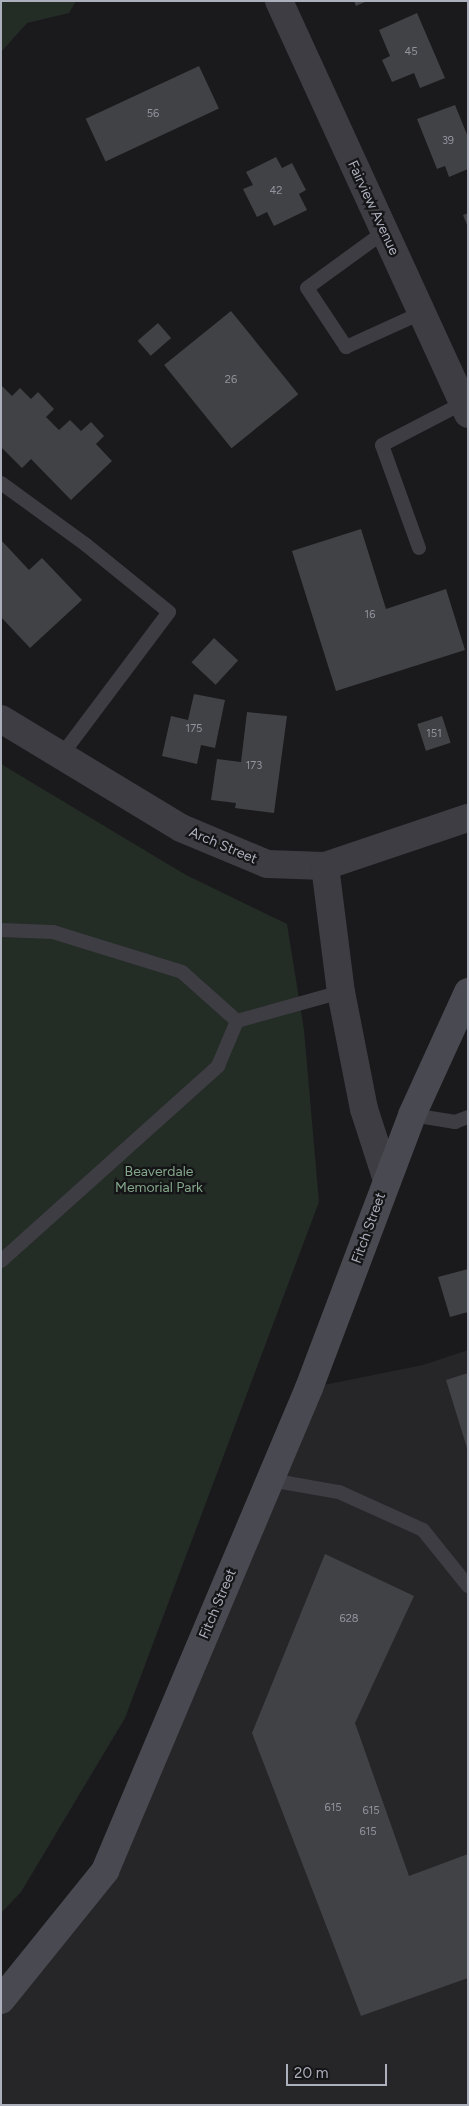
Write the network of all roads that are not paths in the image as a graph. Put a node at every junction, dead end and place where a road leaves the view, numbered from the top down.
1 (279, 1) edge
2 (384, 232) junction
3 (421, 313) junction
4 (465, 409) edge
5 (1, 483) edge
6 (419, 548) dead end
7 (1, 720) edge
8 (61, 756) junction
9 (468, 818) edge
10 (326, 866) junction
11 (1, 930) edge
12 (340, 992) junction
13 (467, 993) edge
14 (237, 1021) junction
15 (412, 1115) junction
16 (468, 1117) edge
17 (386, 1180) junction
18 (1, 1261) edge
19 (270, 1480) junction
20 (468, 1586) edge
21 (1, 2000) edge

1 - 2 street, Fairview Avenue
2 - 3 street, Fairview Avenue
2 - 3 lane
3 - 4 street, Fairview Avenue
4 - 6 lane
5 - 8 lane
7 - 8 street, Arch Street
8 - 10 street, Arch Street
9 - 10 street, Arch Street
10 - 12 street, Fitch Street
11 - 14 lane
12 - 14 lane
12 - 17 street, Fitch Street
13 - 15 main road, Fitch Street
14 - 18 lane
15 - 16 lane
15 - 17 main road, Fitch Street
17 - 19 main road, Fitch Street
19 - 20 lane
19 - 21 main road, Fitch Street

